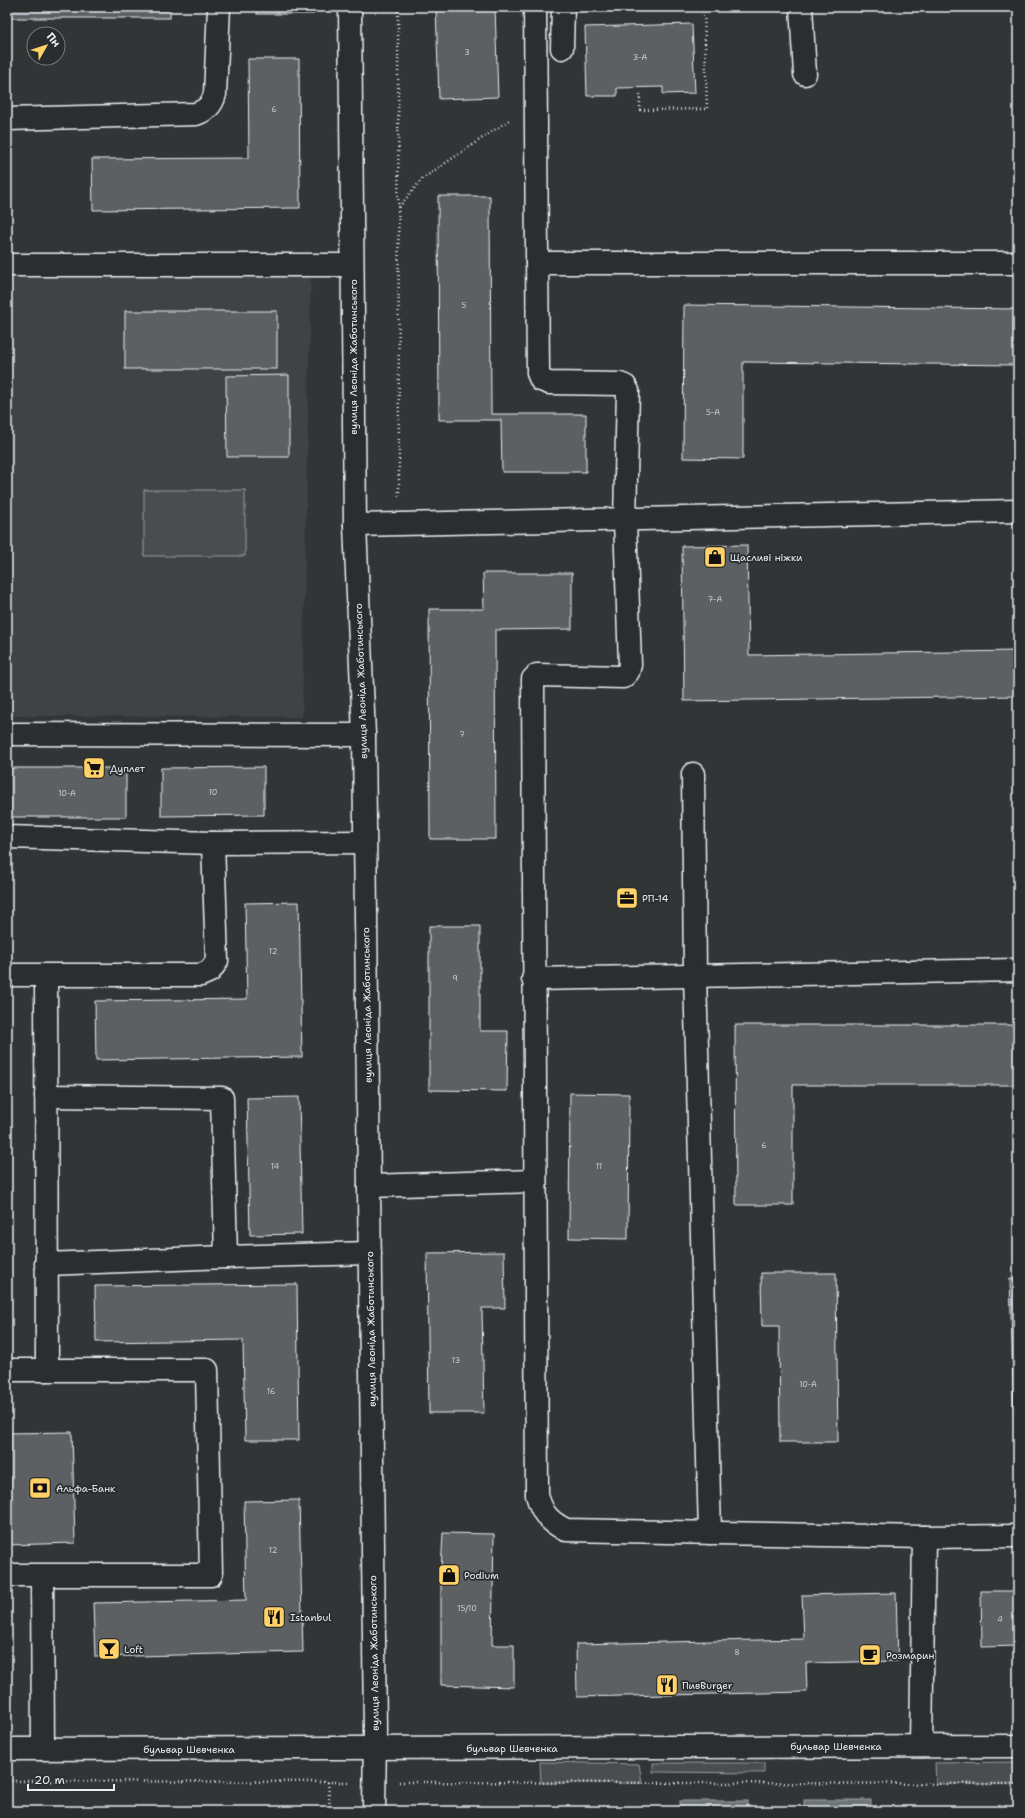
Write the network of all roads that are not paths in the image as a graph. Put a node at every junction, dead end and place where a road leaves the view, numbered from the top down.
1 (219, 7) edge
2 (350, 7) edge
3 (535, 7) edge
4 (563, 7) edge
5 (802, 7) edge
6 (562, 48) dead end
7 (805, 74) dead end
8 (7, 119) edge
9 (537, 262) junction
10 (1018, 263) edge
11 (7, 265) edge
12 (352, 265) junction
13 (1018, 511) edge
14 (625, 520) junction
15 (355, 525) junction
16 (7, 734) edge
17 (364, 735) junction
18 (693, 774) dead end
19 (7, 837) edge
20 (365, 842) junction
21 (213, 843) junction
22 (1018, 970) edge
23 (7, 975) edge
24 (694, 975) junction
25 (46, 976) junction
26 (534, 979) junction
27 (46, 1096) junction
28 (534, 1181) junction
29 (369, 1186) junction
30 (370, 1253) junction
31 (226, 1257) junction
32 (46, 1264) junction
33 (7, 1370) edge
34 (47, 1370) junction
35 (710, 1533) junction
36 (1018, 1536) edge
37 (924, 1537) junction
38 (7, 1575) edge
39 (42, 1576) junction
40 (921, 1746) junction
41 (1018, 1746) edge
42 (7, 1749) edge
43 (43, 1749) junction
44 (375, 1749) junction
45 (374, 1811) edge

1 - 8 street
2 - 12 street, вулиця Леоніда Жаботинського
3 - 9 street
4 - 6 street
5 - 7 street
9 - 10 street
9 - 14 street
11 - 12 street
12 - 15 street, вулиця Леоніда Жаботинського
13 - 14 street
14 - 15 street
14 - 26 street
15 - 17 street, вулиця Леоніда Жаботинського
16 - 17 street
17 - 20 street, вулиця Леоніда Жаботинського
18 - 24 street
19 - 21 street
20 - 21 street
20 - 29 street, вулиця Леоніда Жаботинського
21 - 25 street
22 - 24 street
23 - 25 street
24 - 26 street
24 - 35 street
25 - 27 street
26 - 28 street
27 - 31 street
27 - 32 street
28 - 29 street
28 - 35 street
29 - 30 street, вулиця Леоніда Жаботинського
30 - 31 street
30 - 44 street, вулиця Леоніда Жаботинського
31 - 32 street
32 - 34 street
33 - 34 street
34 - 39 street
35 - 37 street
36 - 37 street
37 - 40 street
38 - 39 street
39 - 43 street
40 - 41 street, бульвар Шевченка
40 - 44 street, бульвар Шевченка
42 - 43 street, бульвар Шевченка
43 - 44 street, бульвар Шевченка
44 - 45 street, вулиця Леоніда Жаботинського

